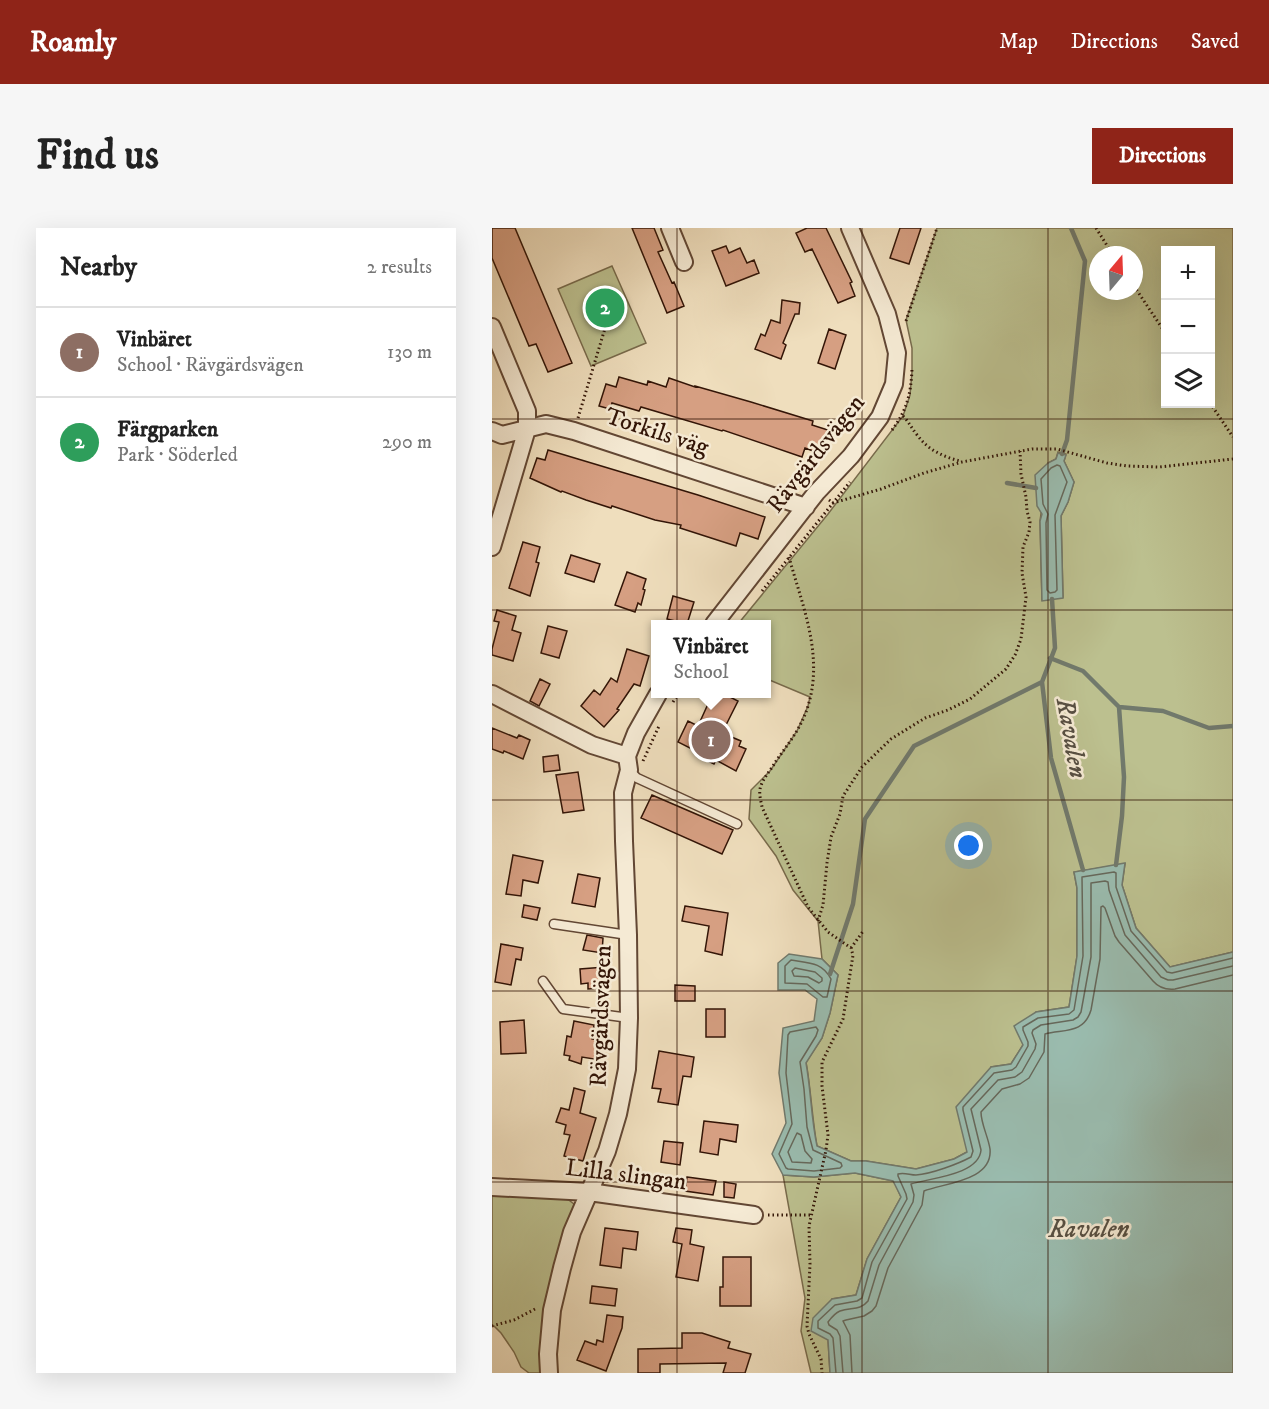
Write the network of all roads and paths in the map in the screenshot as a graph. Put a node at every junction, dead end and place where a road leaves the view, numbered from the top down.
1 (670, 228) edge
2 (850, 228) edge
3 (1096, 228) edge
4 (1107, 246) edge
5 (684, 262) dead end
6 (1143, 300) edge
7 (609, 315) dead end
8 (1161, 326) edge
9 (492, 327) edge
10 (1213, 408) edge
11 (903, 416) dead end
12 (527, 429) junction
13 (492, 431) edge
14 (574, 431) junction
15 (1233, 437) edge
16 (1020, 451) junction
17 (1233, 459) edge
18 (962, 462) junction
19 (806, 507) junction
20 (492, 547) edge
21 (789, 557) junction
22 (762, 591) dead end
23 (717, 620) edge
24 (492, 694) edge
25 (655, 698) edge
26 (675, 698) edge
27 (670, 706) dead end
28 (659, 726) dead end
29 (628, 763) junction
30 (737, 824) dead end
31 (818, 921) junction
32 (554, 924) dead end
33 (864, 930) dead end
34 (628, 935) junction
35 (851, 948) junction
36 (543, 981) dead end
37 (629, 1018) junction
38 (492, 1186) edge
39 (589, 1192) junction
40 (754, 1215) joint
41 (811, 1215) junction
42 (552, 1310) junction
43 (492, 1326) edge
44 (549, 1373) edge
45 (822, 1373) edge

1 - 5 street
2 - 19 street, Rävgärdsvägen
3 - 4 path
6 - 8 path
7 - 14 path
9 - 12 street
10 - 15 path
11 - 18 path
12 - 13 street, Torkils väg
12 - 14 street, Torkils väg
12 - 20 street
14 - 19 street, Torkils väg
16 - 17 path
16 - 18 path
16 - 31 path
18 - 21 path
19 - 23 street, Rävgärdsvägen
21 - 22 path
21 - 31 path
24 - 29 street
25 - 29 street, Rävgärdsvägen
26 - 27 path
28 - 29 path
29 - 30 lane
29 - 34 street, Rävgärdsvägen
31 - 35 path
32 - 34 lane
33 - 35 path
34 - 37 street, Rävgärdsvägen
35 - 41 path
36 - 37 lane
37 - 39 street, Rävgärdsvägen
38 - 39 street, Lilla slingan
39 - 40 street, Lilla slingan
39 - 42 street, Rävgärdsvägen
40 - 41 path
41 - 45 path
42 - 43 path
42 - 44 street, Rävgärdsvägen

